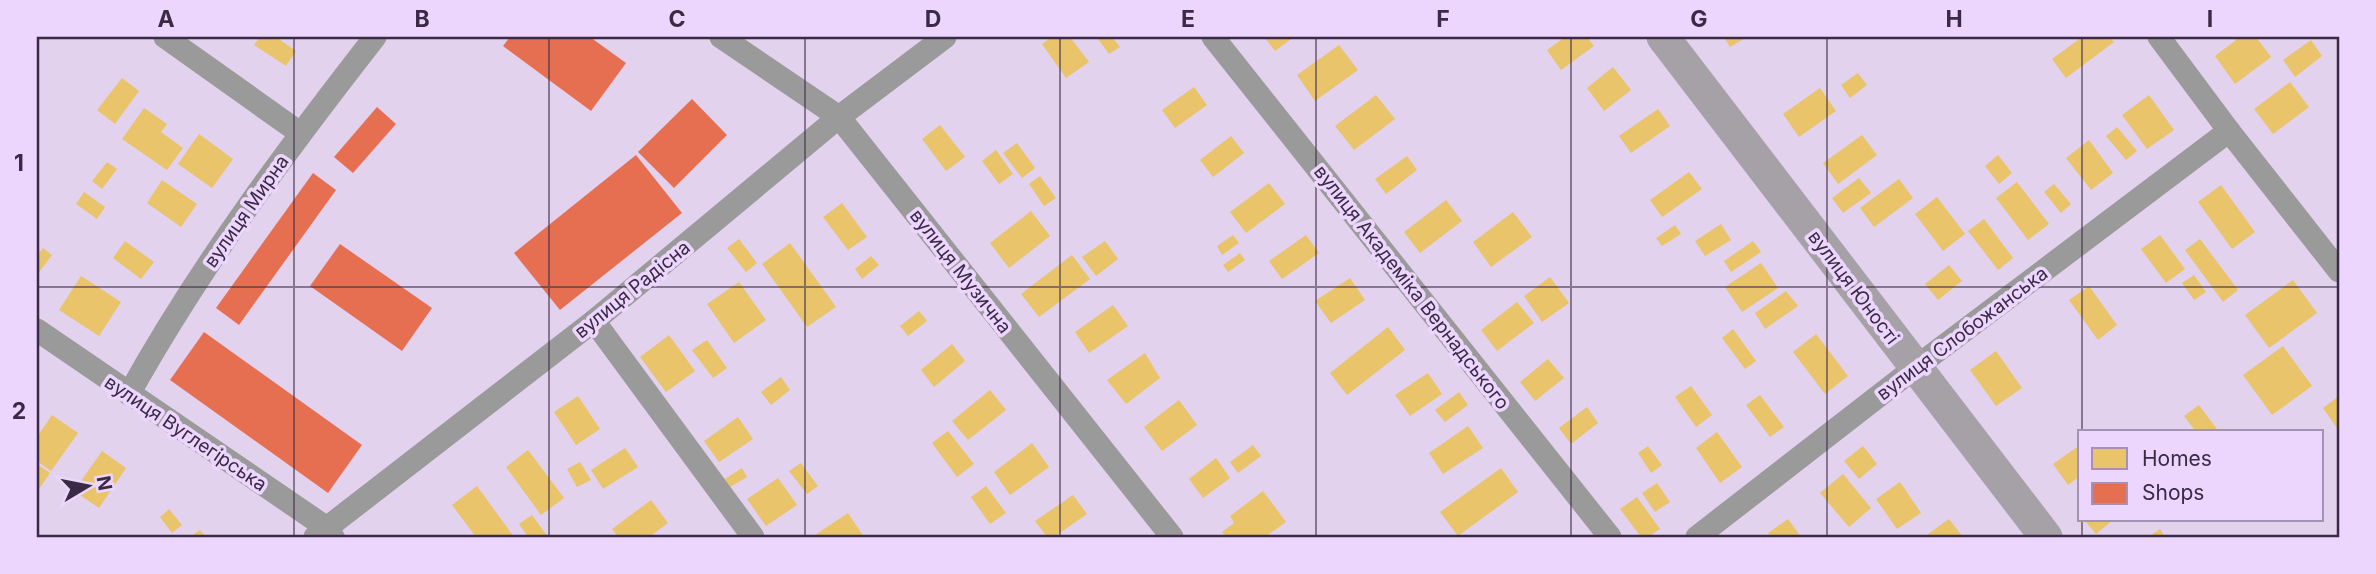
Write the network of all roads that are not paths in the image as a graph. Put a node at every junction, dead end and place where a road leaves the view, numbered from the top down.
1 (165, 37) edge
2 (375, 37) edge
3 (721, 37) edge
4 (945, 37) edge
5 (1213, 37) edge
6 (1663, 37) edge
7 (2159, 37) edge
8 (839, 117) junction
9 (2229, 131) junction
10 (300, 132) junction
11 (2339, 271) edge
12 (594, 321) junction
13 (37, 330) edge
14 (1916, 367) junction
15 (129, 394) junction
16 (325, 534) edge
17 (753, 537) edge
18 (1172, 537) edge
19 (1610, 537) edge
20 (1697, 537) edge
21 (2046, 537) edge

1 - 10 street
2 - 10 street, вулиця Мирна
3 - 8 street, вулиця Музична
4 - 8 street, вулиця Радісна
5 - 19 street, вулиця Академіка Вернадського
6 - 14 street, вулиця Юності
7 - 9 street
8 - 12 street, вулиця Радісна
8 - 18 street, вулиця Музична
9 - 11 street
9 - 14 street, вулиця Слобожанська
10 - 15 street, вулиця Мирна
12 - 16 street, вулиця Радісна
12 - 17 street
13 - 15 street, вулиця Вуглегірська
14 - 20 street, вулиця Слобожанська
14 - 21 street, вулиця Юності
15 - 16 street, вулиця Вуглегірська

